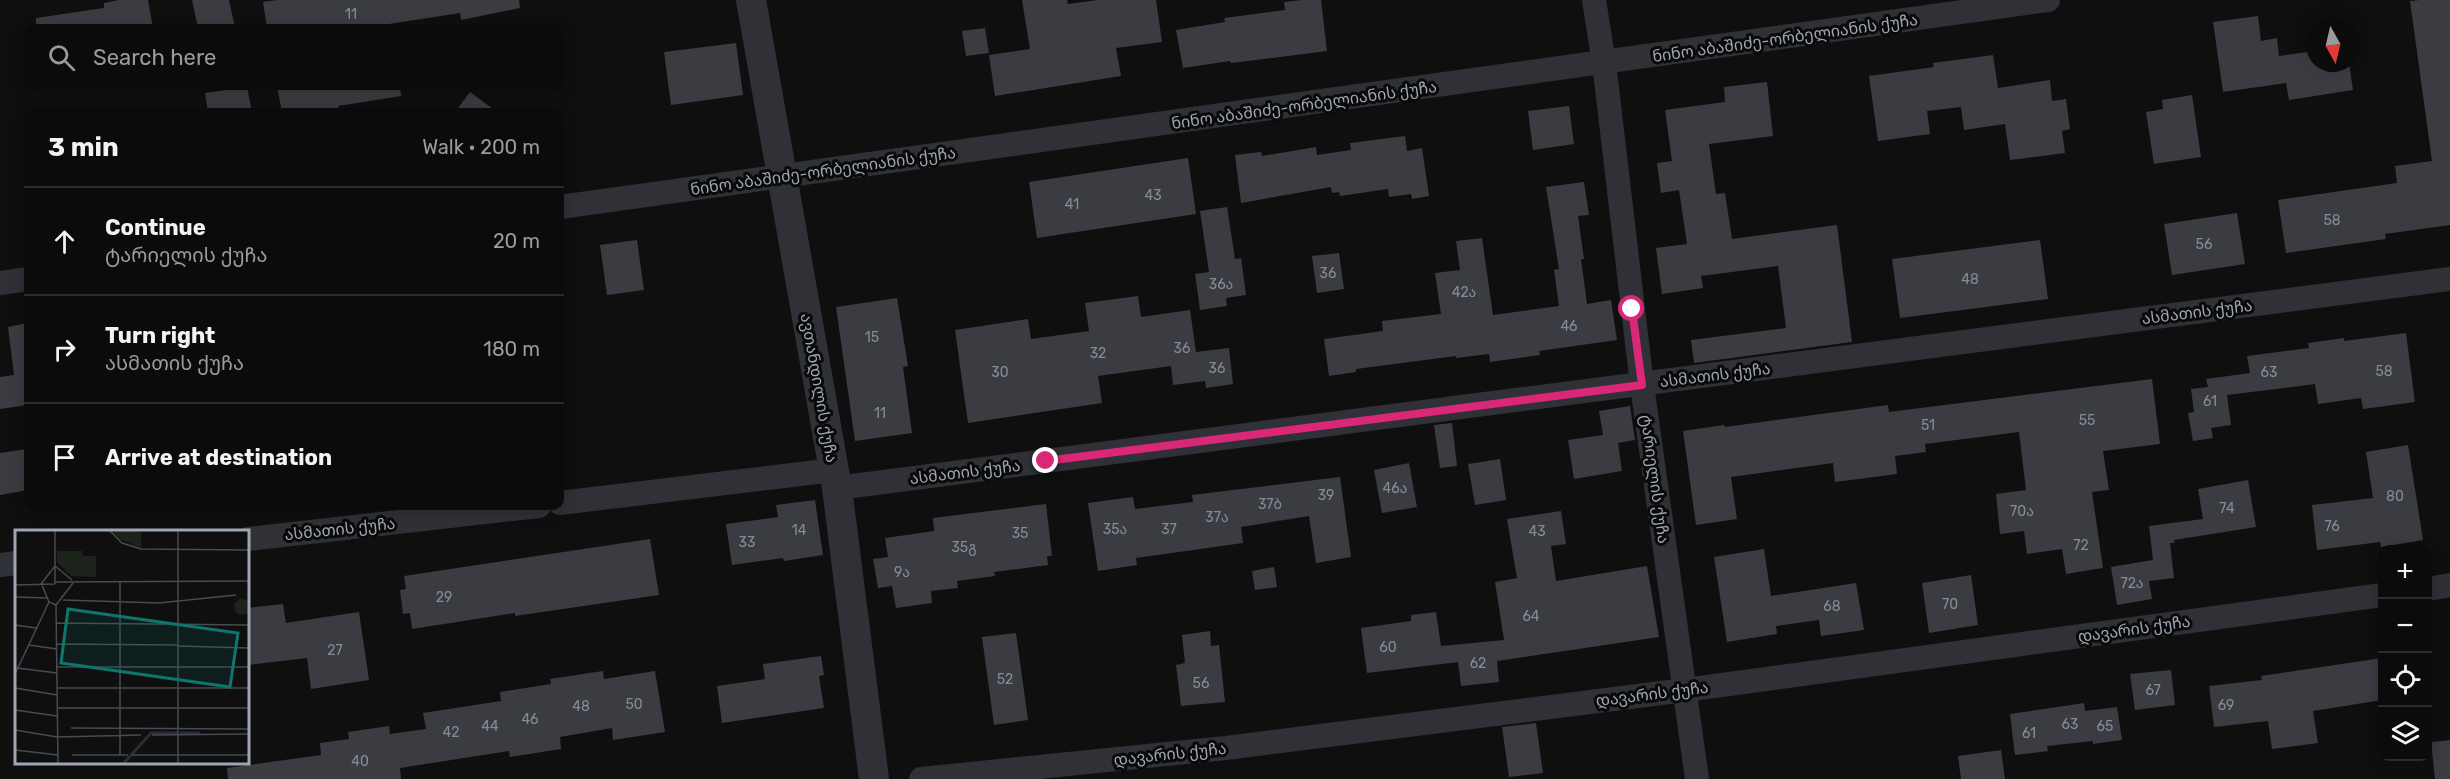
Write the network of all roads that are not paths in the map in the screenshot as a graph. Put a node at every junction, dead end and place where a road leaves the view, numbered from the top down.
1 (752, 0) edge
2 (1594, 0) edge
3 (2048, 0) edge
4 (1604, 63) junction
5 (783, 177) junction
6 (564, 206) edge
7 (2450, 279) edge
8 (24, 280) edge
9 (0, 283) edge
10 (1642, 385) junction
11 (835, 479) junction
12 (564, 503) edge
13 (504, 510) edge
14 (249, 539) edge
15 (15, 563) edge
16 (0, 565) edge
17 (2450, 585) edge
18 (2432, 587) edge
19 (2378, 596) edge
20 (1685, 690) junction
21 (873, 779) edge
22 (921, 779) edge
23 (1697, 779) edge

1 - 5 street, ავთანდილის ქუჩა
2 - 4 street, ტარიელის ქუჩა
3 - 4 street, ნინო აბაშიძე-ორბელიანის ქუჩა
4 - 5 street, ნინო აბაშიძე-ორბელიანის ქუჩა
4 - 10 street, ტარიელის ქუჩა
5 - 6 street, ნინო აბაშიძე-ორბელიანის ქუჩა
5 - 11 street, ავთანდილის ქუჩა
7 - 10 street, ასმათის ქუჩა
8 - 9 street
10 - 11 street, ასმათის ქუჩა
10 - 20 street, ტარიელის ქუჩა
11 - 12 street, ასმათის ქუჩა
11 - 21 street, ავთანდილის ქუჩა
13 - 14 street, ასმათის ქუჩა
15 - 16 street
17 - 18 street
19 - 20 street, დავარის ქუჩა
20 - 22 street, დავარის ქუჩა
20 - 23 street, ტარიელის ქუჩა

